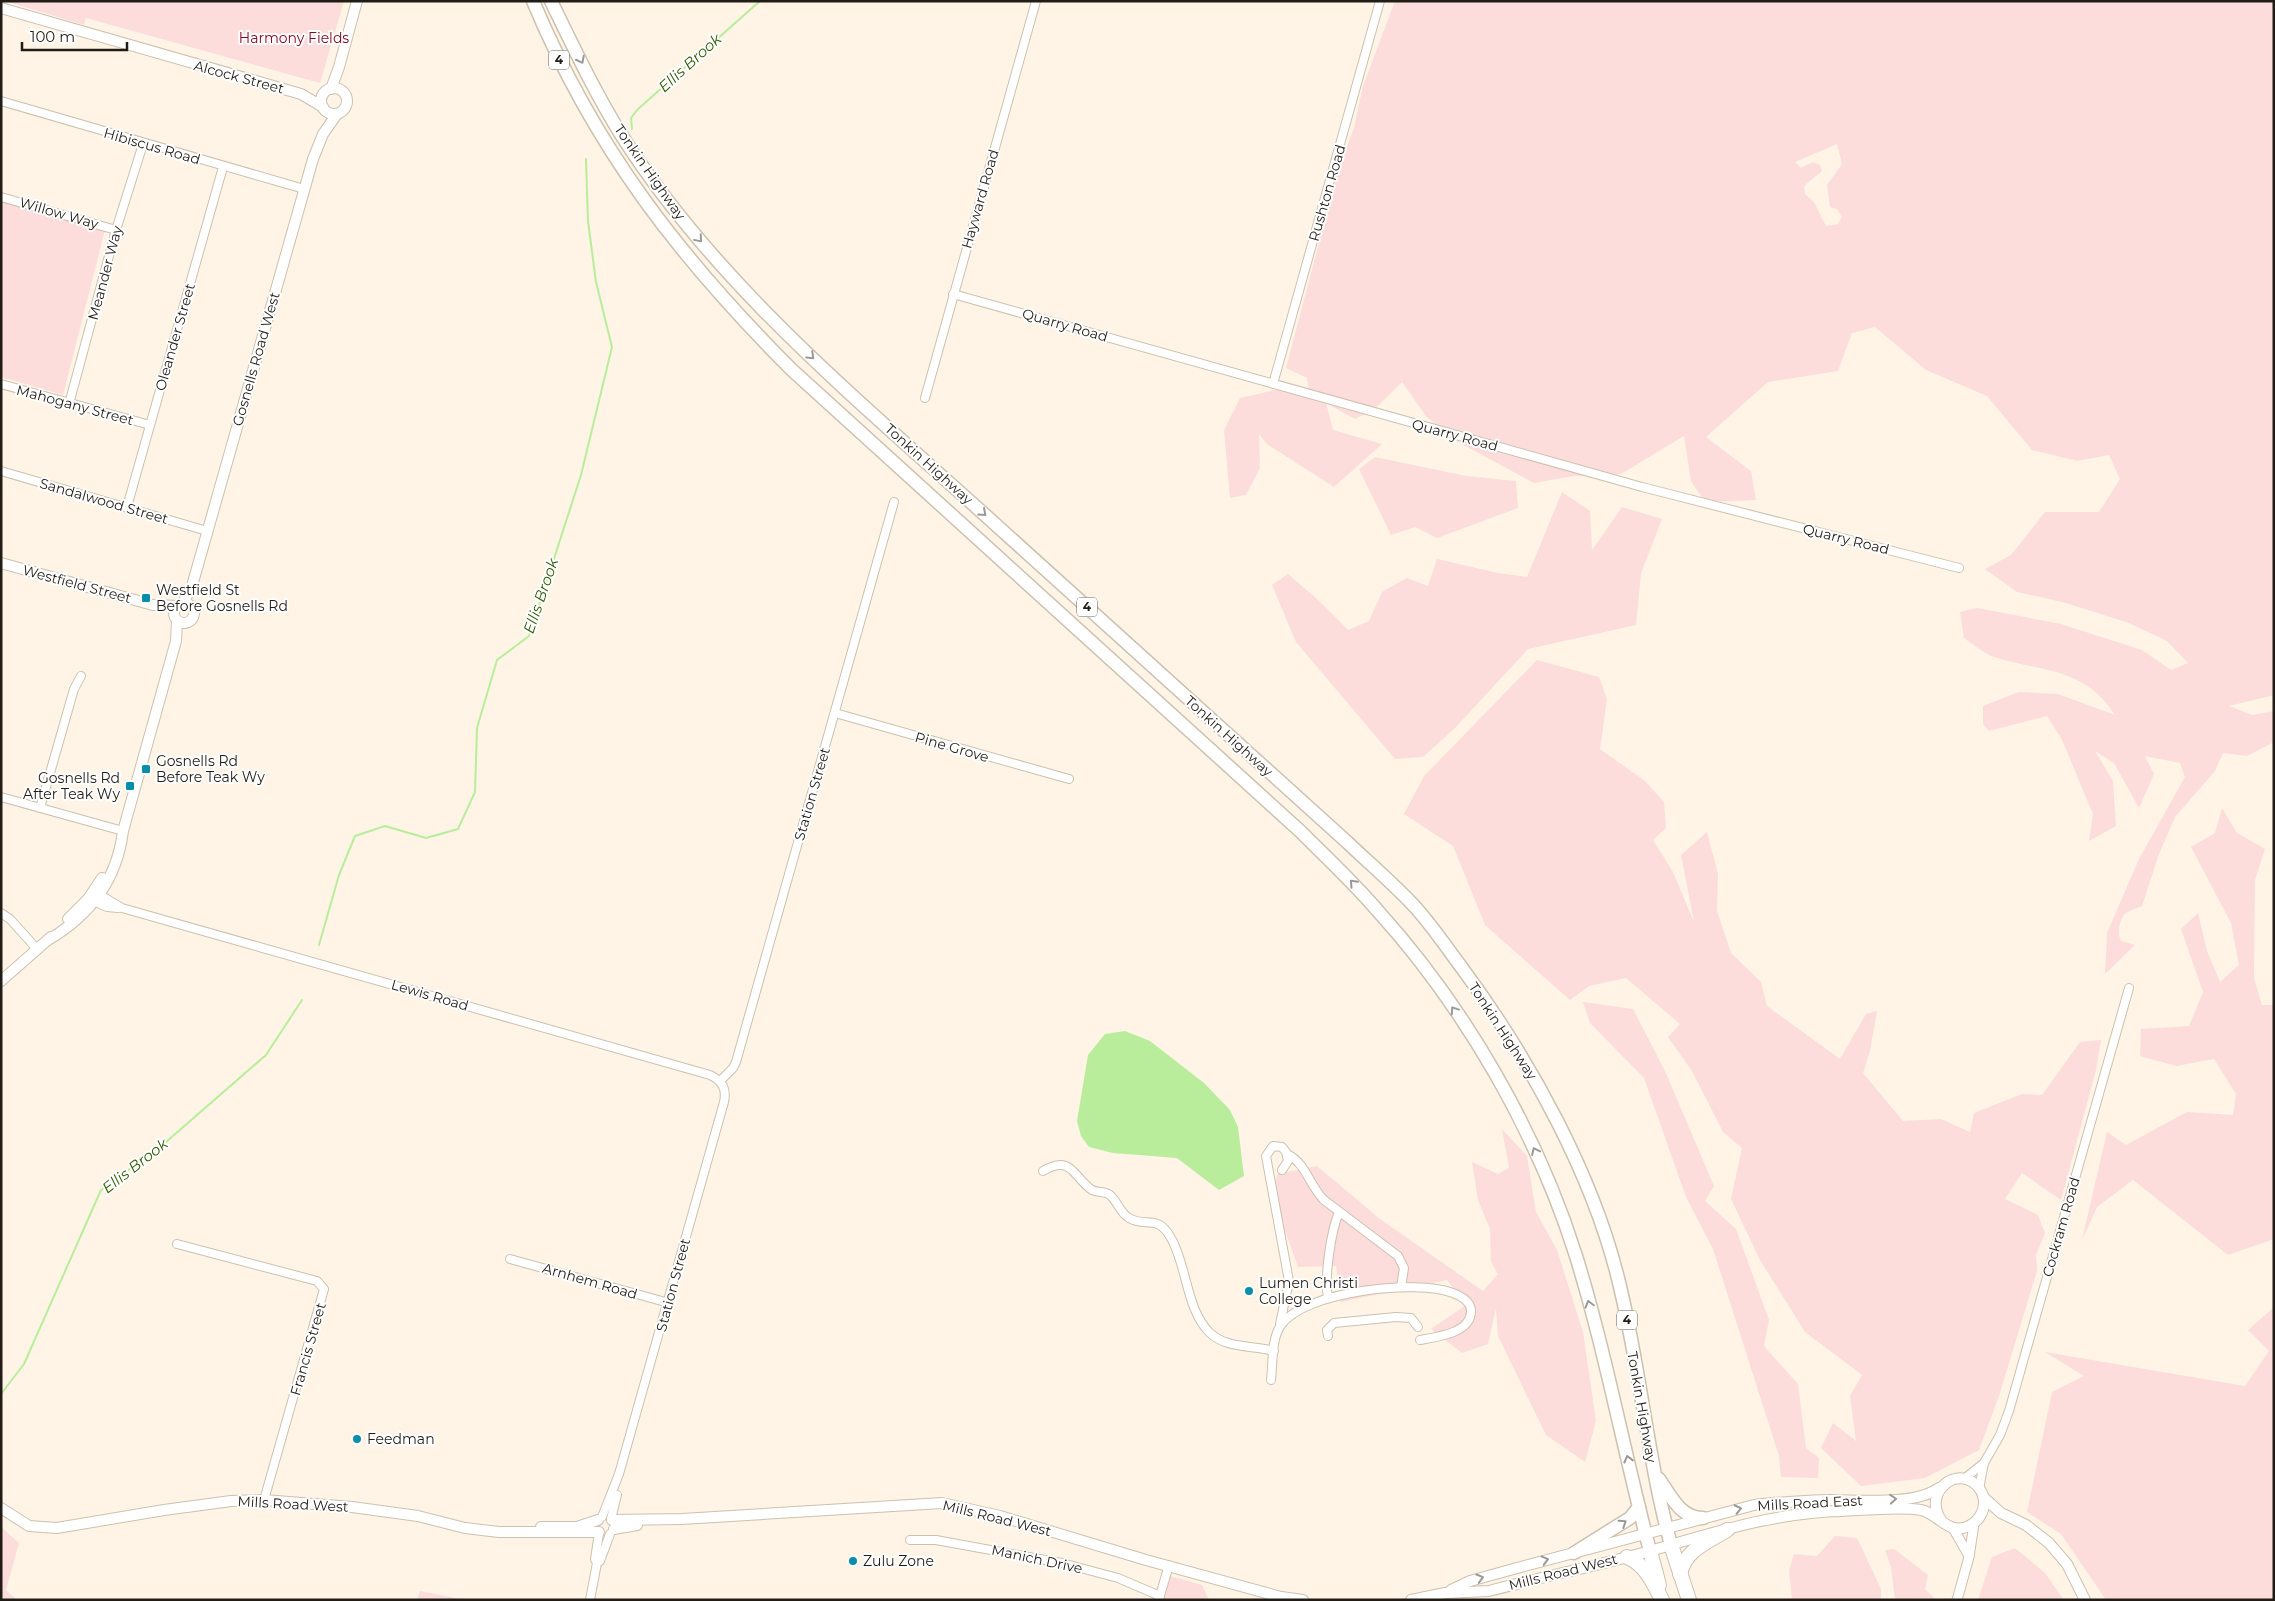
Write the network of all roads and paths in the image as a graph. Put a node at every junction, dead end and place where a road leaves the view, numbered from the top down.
1 (357, 1) edge
2 (533, 1) edge
3 (551, 1) edge
4 (1036, 1) edge
5 (1380, 1) edge
6 (2, 9) edge
7 (339, 67) junction
8 (328, 90) junction
9 (343, 93) junction
10 (301, 94) junction
11 (1, 101) edge
12 (323, 108) junction
13 (337, 114) junction
14 (323, 134) junction
15 (143, 144) junction
16 (223, 167) junction
17 (304, 189) junction
18 (1, 197) edge
19 (116, 230) junction
20 (953, 294) junction
21 (1, 384) edge
22 (1273, 384) junction
23 (926, 398) dead end
24 (69, 404) junction
25 (150, 425) junction
26 (1, 471) edge
27 (894, 502) dead end
28 (127, 507) junction
29 (207, 531) junction
30 (1, 563) edge
31 (1959, 568) dead end
32 (181, 612) junction
33 (82, 676) dead end
34 (835, 713) junction
35 (1069, 779) dead end
36 (1, 797) edge
37 (40, 808) junction
38 (123, 832) junction
39 (94, 897) junction
40 (1, 913) edge
41 (37, 949) junction
42 (1, 980) edge
43 (2129, 988) dead end
44 (720, 1081) junction
45 (1287, 1154) junction
46 (1282, 1170) dead end
47 (1042, 1171) dead end
48 (1339, 1212) junction
49 (177, 1244) dead end
50 (510, 1259) dead end
51 (1401, 1287) junction
52 (1328, 1298) junction
53 (669, 1303) junction
54 (1280, 1326) junction
55 (1418, 1327) dead end
56 (1328, 1336) dead end
57 (1420, 1340) dead end
58 (1274, 1351) junction
59 (1271, 1380) dead end
60 (1984, 1463) junction
61 (1654, 1472) junction
62 (1964, 1479) junction
63 (1944, 1484) junction
64 (1981, 1493) junction
65 (264, 1500) junction
66 (1639, 1506) junction
67 (1, 1508) edge
68 (2001, 1513) junction
69 (1703, 1518) junction
70 (1941, 1520) junction
71 (1976, 1522) junction
72 (606, 1525) junction
73 (1666, 1528) junction
74 (1953, 1528) junction
75 (1727, 1530) junction
76 (1645, 1533) junction
77 (910, 1540) dead end
78 (1671, 1545) junction
79 (1650, 1551) junction
80 (1574, 1553) junction
81 (1626, 1557) junction
82 (1969, 1557) junction
83 (1169, 1565) junction
84 (1680, 1574) junction
85 (1445, 1593) junction
86 (1160, 1598) edge
87 (590, 1600) edge
88 (1303, 1600) edge
89 (1411, 1600) edge
90 (1663, 1600) edge
91 (1689, 1600) edge
92 (1957, 1600) edge
93 (2085, 1600) edge

1 - 7 main road, Gosnells Road West
66 -> 2 highway, Tonkin Highway / 4
3 -> 61 highway, Tonkin Highway / 4
4 - 20 street, Hayward Road
5 - 22 street, Rushton Road
6 - 10 main road, Alcock Street
7 - 8 main road, Gosnells Road West
7 - 9 main road, Gosnells Road West
8 - 9 main road
8 - 10 main road, Alcock Street
8 - 12 main road, Gosnells Road West
9 - 13 main road, Gosnells Road West
10 - 12 main road, Alcock Street
11 - 15 street, Hibiscus Road
12 - 13 main road
12 - 14 main road, Gosnells Road West
13 - 14 main road, Gosnells Road West
14 - 17 main road, Gosnells Road West
15 - 16 street, Hibiscus Road
15 - 19 street, Meander Way
16 - 17 street, Hibiscus Road
16 - 25 street, Oleander Street
17 - 29 main road, Gosnells Road West
18 - 19 street, Willow Way
19 - 24 street, Meander Way
20 - 22 street, Quarry Road
20 - 23 street, Hayward Road
21 - 24 street, Mahogany Street
22 - 31 street, Quarry Road
24 - 25 street, Mahogany Street
25 - 28 street, Oleander Street
26 - 28 street, Sandalwood Street
27 - 34 street, Station Street
28 - 29 street, Sandalwood Street
29 - 32 main road, Gosnells Road West
30 - 32 main road, Westfield Street
32 - 38 main road, Gosnells Road West
33 - 37 street
34 - 35 street, Pine Grove
34 - 44 street, Station Street
36 - 37 street
37 - 38 street
38 - 39 main road, Gosnells Road West
39 - 41 main road, Gosnells Road West
39 - 44 street, Lewis Road
40 - 41 street
41 - 42 main road, Gosnells Road West
43 - 60 street, Cockram Road
44 - 53 street, Station Street
45 - 46 street
45 - 48 street
45 - 54 street
47 - 58 street
48 - 51 street
48 - 52 street
49 - 65 street, Francis Street
50 - 53 street, Arnhem Road
51 - 52 street
51 - 57 street
52 - 54 street
53 - 72 street, Station Street
54 - 58 street
55 - 56 street
58 - 59 street
60 - 62 street, Cockram Road
60 - 64 street, Cockram Road
61 - 69 highway
61 - 73 highway, Tonkin Highway / 4
62 - 63 main road
62 - 64 main road
69 -> 63 main road, Mills Road East
63 - 70 main road
64 - 68 main road
64 - 71 main road
65 - 67 main road, Mills Road West
65 - 72 main road, Mills Road West
66 - 76 highway, Tonkin Highway / 4
80 -> 66 highway
68 - 71 main road
68 - 93 main road
69 - 73 main road, Mills Road East
70 - 74 main road
70 - 75 main road, Mills Road East
71 - 74 main road
71 - 82 street
72 - 83 main road, Mills Road West
72 - 87 street, Station Street
73 - 76 main road, Mills Road East
73 - 78 highway, Tonkin Highway / 4
74 - 82 street
75 - 78 main road, Mills Road East
75 - 84 highway
76 - 79 highway, Tonkin Highway / 4
76 - 80 main road, Mills Road West
77 - 86 street, Manich Drive
78 - 79 main road, Mills Road East
78 - 84 highway, Tonkin Highway / 4
79 - 81 main road, Mills Road West
79 - 90 highway, Tonkin Highway / 4
85 -> 80 main road, Mills Road West
81 - 85 main road, Mills Road West
81 - 90 highway
82 - 92 street
83 - 86 street
83 - 88 main road, Mills Road West
84 - 91 highway, Tonkin Highway / 4
85 - 89 main road, Mills Road West

